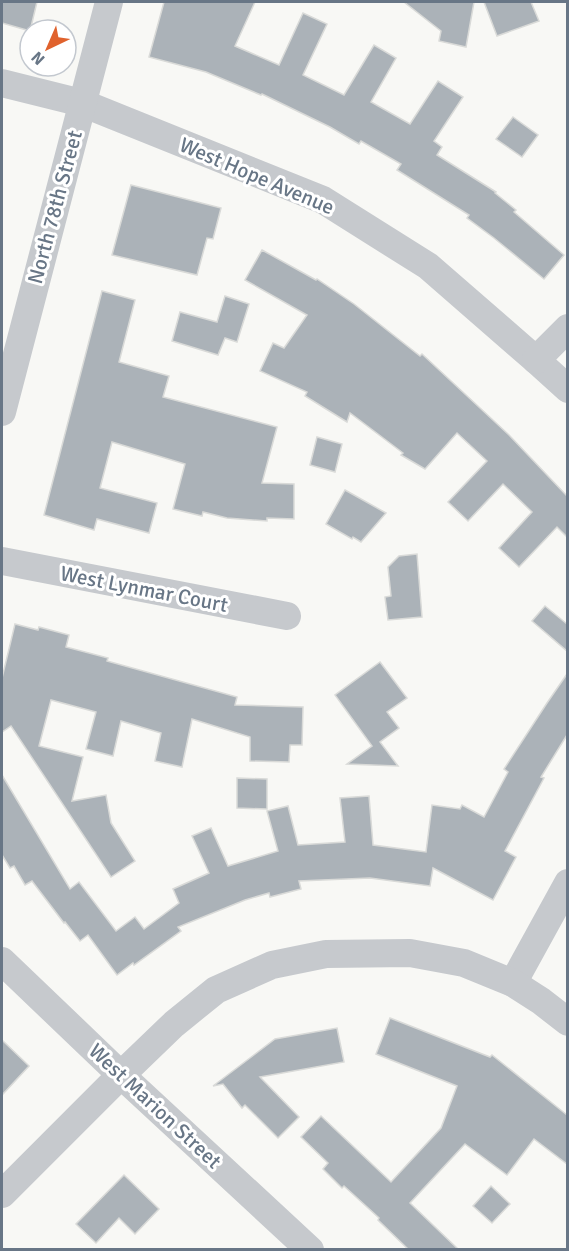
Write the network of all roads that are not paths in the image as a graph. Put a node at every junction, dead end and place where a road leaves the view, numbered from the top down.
1 (109, 2) edge
2 (2, 83) edge
3 (82, 103) junction
4 (567, 328) edge
5 (536, 360) junction
6 (567, 389) edge
7 (2, 412) edge
8 (2, 561) edge
9 (287, 616) dead end
10 (567, 883) edge
11 (2, 961) edge
12 (513, 983) junction
13 (567, 1022) edge
14 (121, 1075) junction
15 (2, 1194) edge
16 (310, 1250) edge

1 - 3 street, North 78th Street
2 - 3 street, West Hope Avenue
3 - 5 street, West Hope Avenue
3 - 7 street, North 78th Street
4 - 5 street
5 - 6 street, West Hope Avenue
8 - 9 street, West Lynmar Court
10 - 12 street
11 - 14 street, West Marion Street
12 - 13 street
12 - 14 street
14 - 15 street
14 - 16 street, West Marion Street

